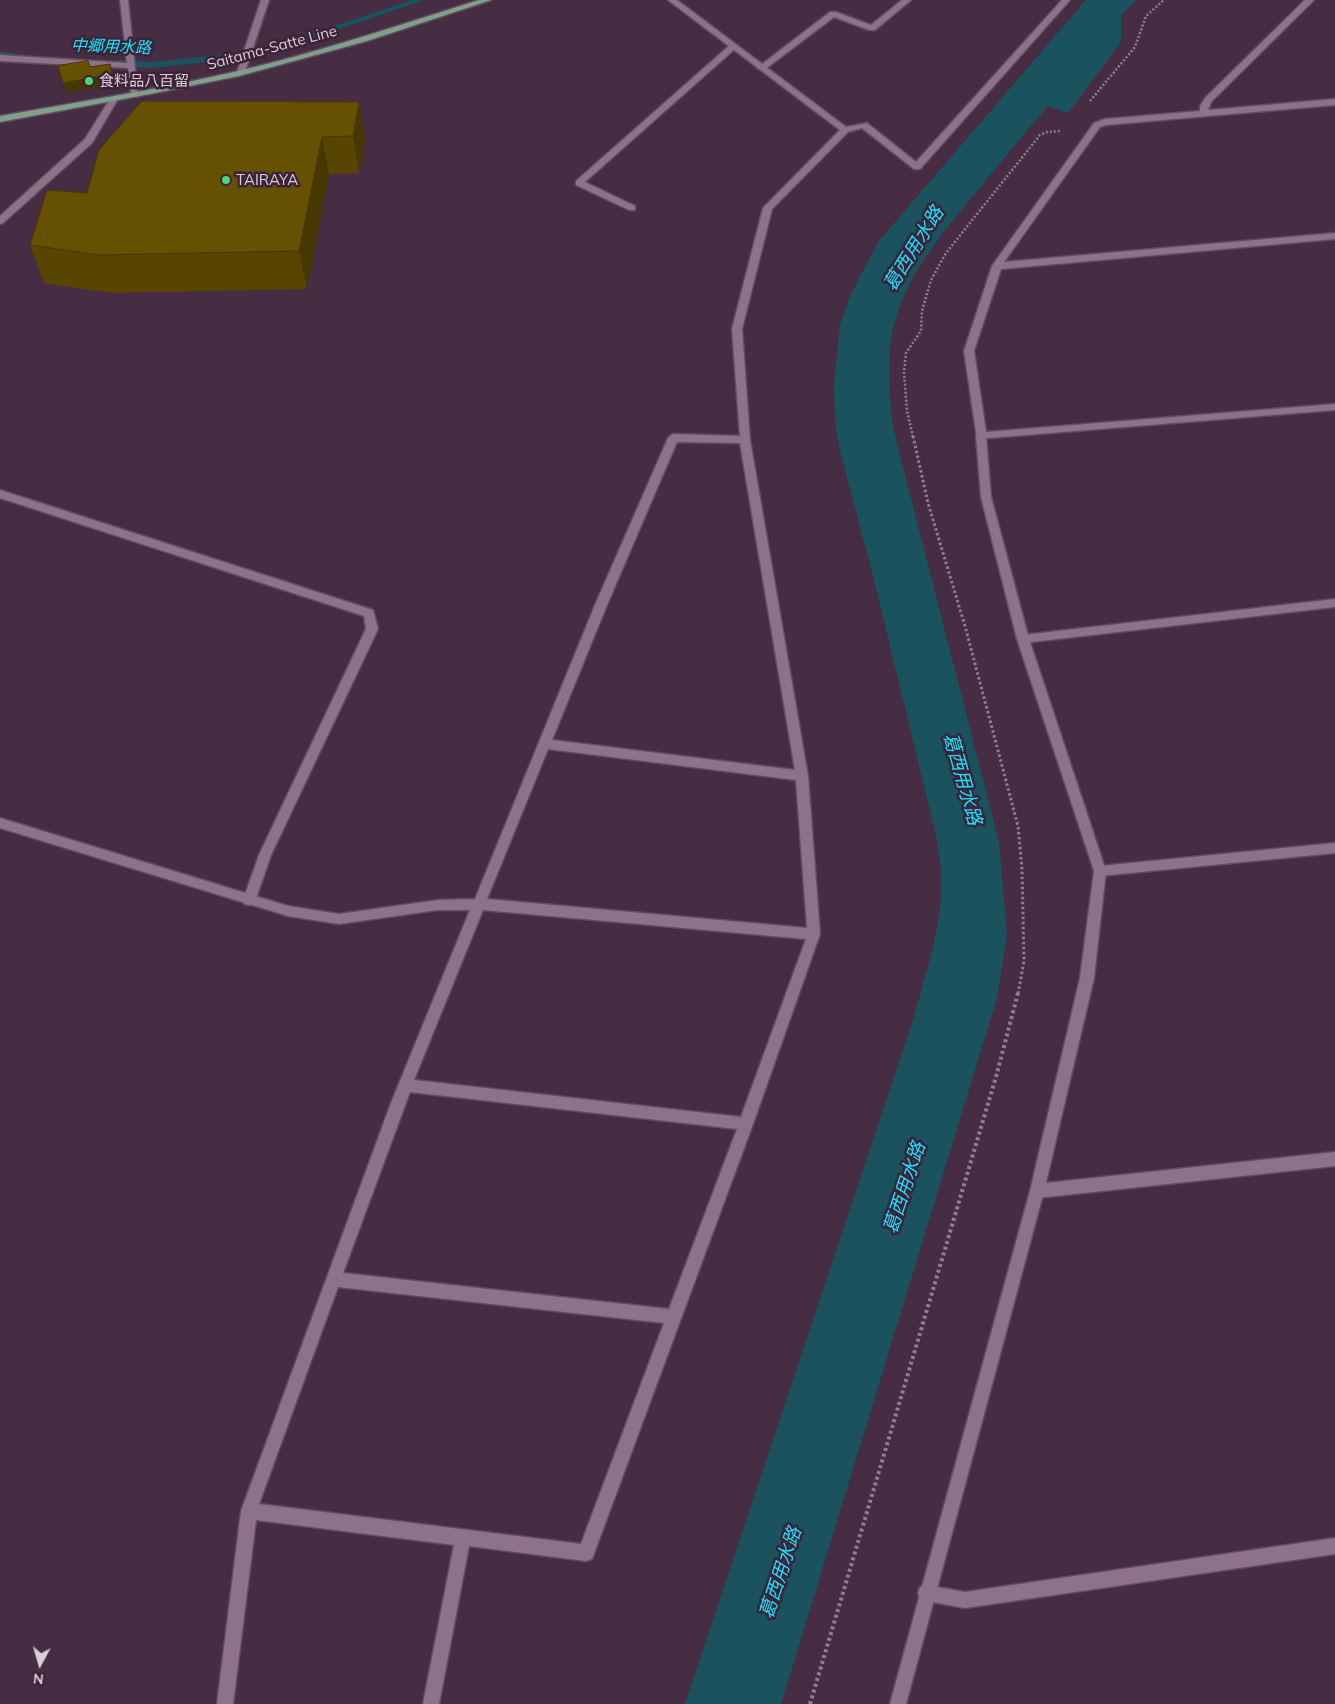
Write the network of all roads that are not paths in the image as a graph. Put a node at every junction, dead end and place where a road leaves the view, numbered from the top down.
1 (124, 0) edge
2 (265, 0) edge
3 (487, 0) edge
4 (672, 0) edge
5 (907, 0) edge
6 (1066, 0) edge
7 (1310, 0) edge
8 (733, 47) junction
9 (0, 58) edge
10 (131, 66) junction
11 (761, 68) junction
12 (241, 72) junction
13 (135, 95) junction
14 (114, 99) junction
15 (1335, 102) edge
16 (1204, 113) junction
17 (0, 119) edge
18 (845, 130) junction
19 (632, 208) dead end
20 (0, 221) edge
21 (1335, 236) edge
22 (997, 266) junction
23 (1335, 407) edge
24 (981, 436) junction
25 (745, 440) junction
26 (0, 494) edge
27 (1335, 603) edge
28 (1023, 639) junction
29 (545, 744) junction
30 (802, 776) junction
31 (0, 824) edge
32 (1335, 848) edge
33 (1100, 871) junction
34 (249, 900) junction
35 (481, 904) junction
36 (814, 934) junction
37 (406, 1085) junction
38 (746, 1124) junction
39 (1335, 1159) edge
40 (1038, 1190) junction
41 (334, 1279) junction
42 (673, 1317) junction
43 (249, 1511) junction
44 (463, 1538) junction
45 (1335, 1546) edge
46 (926, 1593) junction
47 (225, 1704) edge
48 (431, 1704) edge
49 (898, 1704) edge

1 - 10 street
2 - 12 street
3 - 12 main road, Saitama-Satte Line
4 - 8 street
5 - 11 street
6 - 18 street
7 - 16 street
8 - 11 street
8 - 19 street
9 - 10 street
10 - 13 street
11 - 18 street
12 - 13 main road, Saitama-Satte Line
13 - 14 main road, Saitama-Satte Line
14 - 17 main road, Saitama-Satte Line
14 - 20 street
15 - 16 street
16 - 22 street
18 - 25 street
21 - 22 street
22 - 24 street
23 - 24 street
24 - 28 street
25 - 29 street
25 - 30 street
26 - 34 street
27 - 28 street
28 - 33 street
29 - 30 street
29 - 35 street
30 - 36 street
31 - 34 street
32 - 33 street
33 - 40 street
34 - 35 street
35 - 36 street
35 - 37 street
36 - 38 street
37 - 38 street
37 - 41 street
38 - 42 street
39 - 40 street
40 - 46 street
41 - 42 street
41 - 43 street
42 - 44 street
43 - 44 street
43 - 47 street
44 - 48 street
45 - 46 street
46 - 49 street

